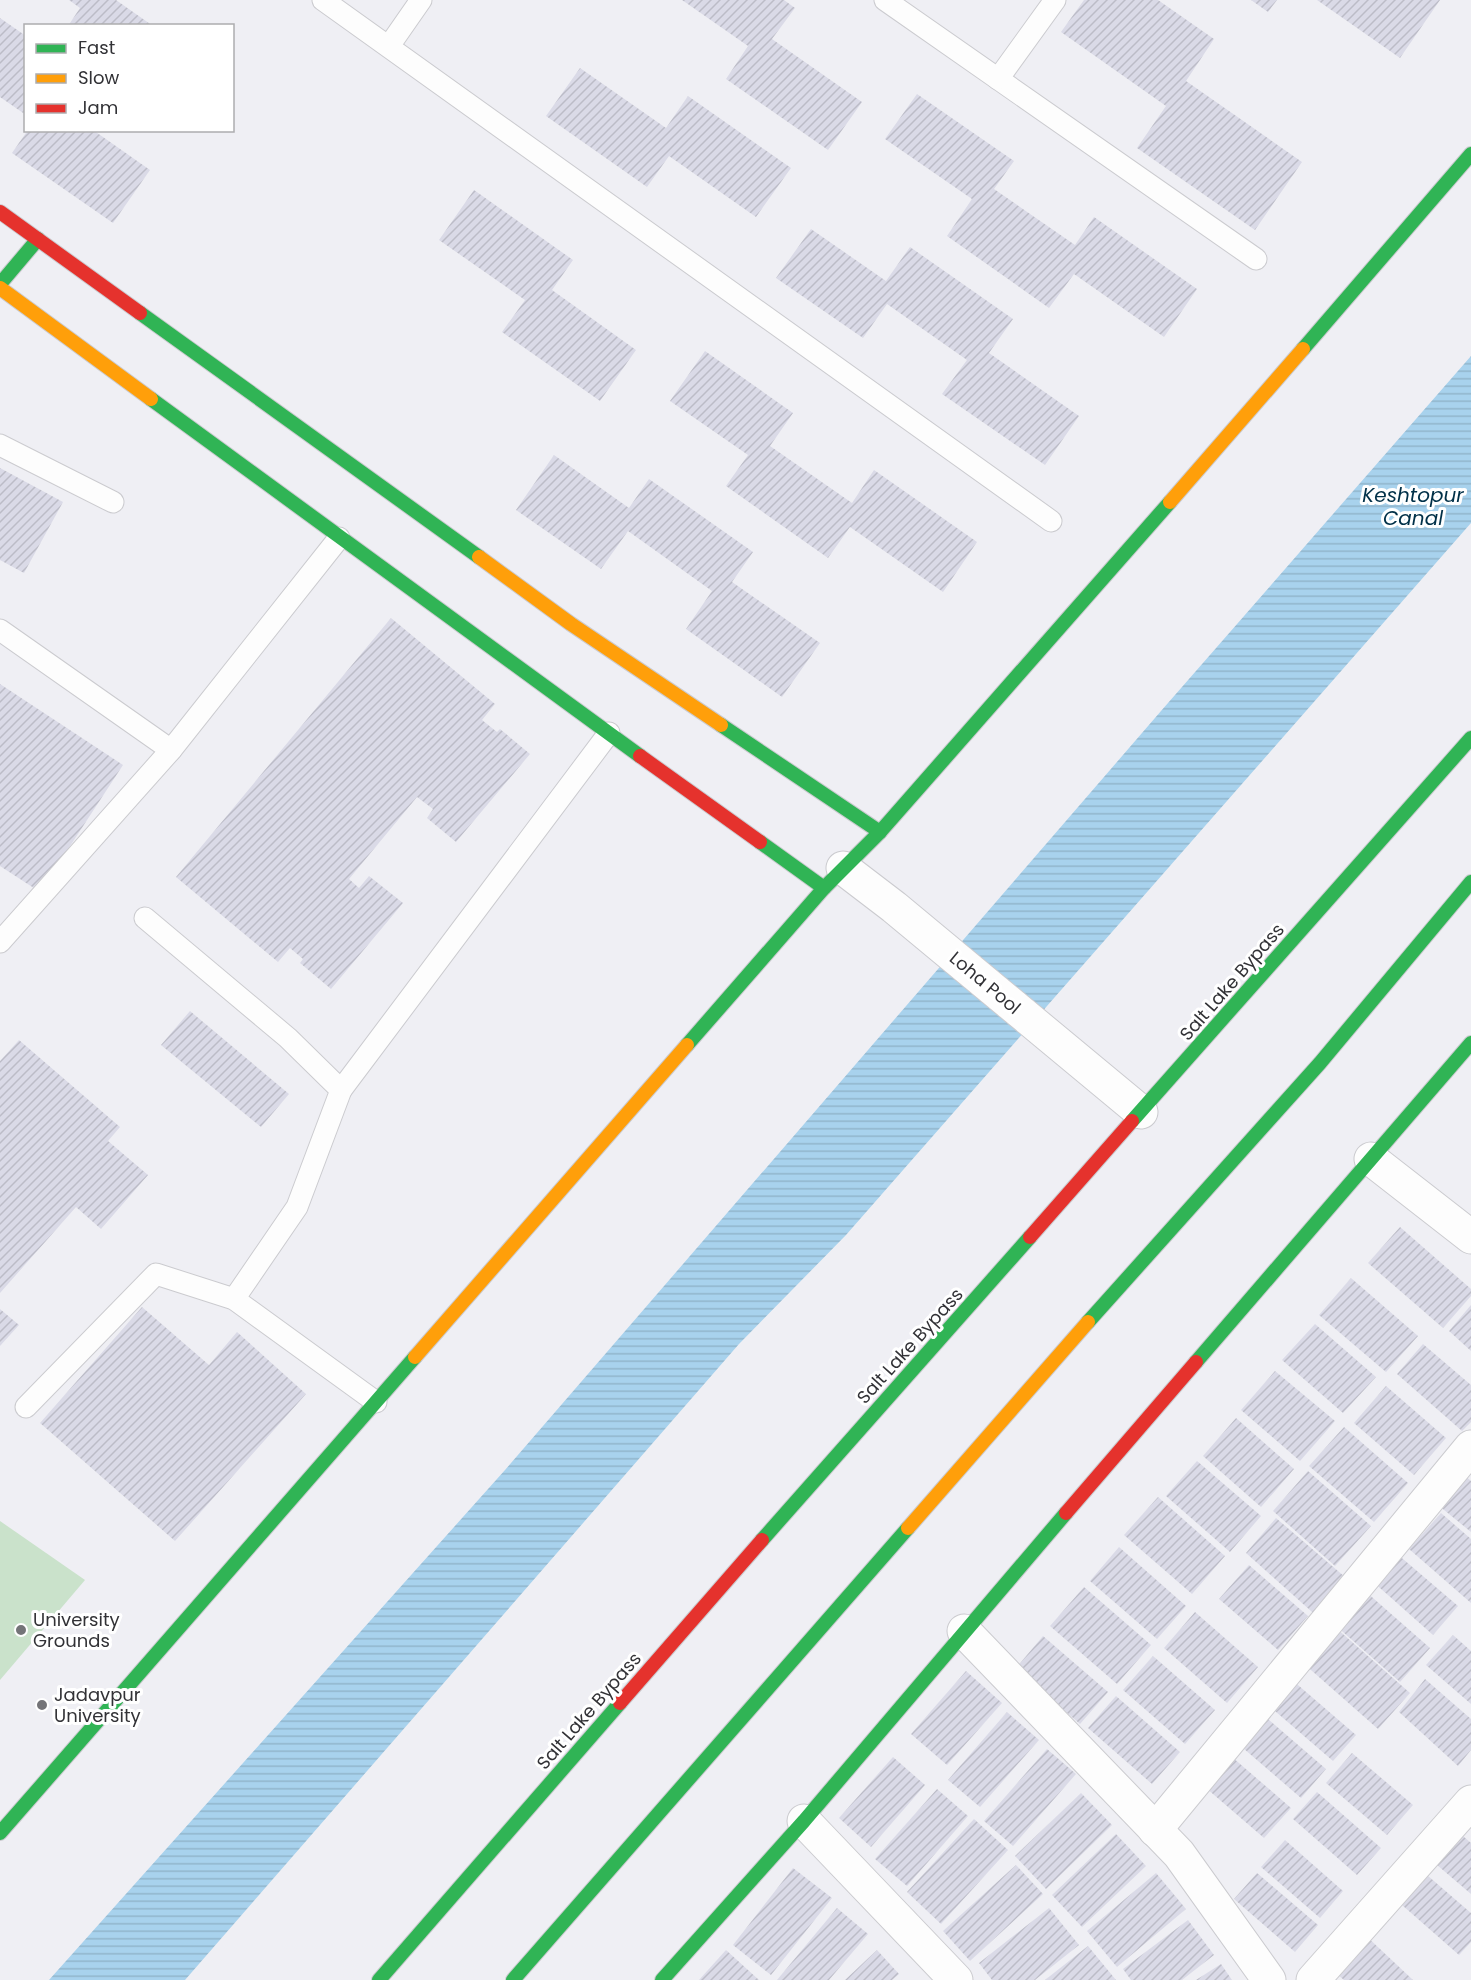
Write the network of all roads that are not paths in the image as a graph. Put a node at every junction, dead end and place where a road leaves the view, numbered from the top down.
1 (323, 0) edge
2 (421, 0) edge
3 (885, 0) edge
4 (1054, 0) edge
5 (389, 46) junction
6 (999, 79) junction
7 (1471, 154) edge
8 (0, 212) edge
9 (38, 239) junction
10 (1256, 259) dead end
11 (0, 286) edge
12 (0, 445) edge
13 (113, 502) dead end
14 (1051, 521) dead end
15 (339, 538) junction
16 (0, 630) edge
17 (609, 733) junction
18 (1471, 738) edge
19 (171, 750) junction
20 (880, 832) junction
21 (834, 878) junction
22 (1471, 882) edge
23 (145, 918) dead end
24 (3, 932) edge
25 (1471, 1043) edge
26 (341, 1090) junction
27 (1141, 1112) junction
28 (1371, 1159) junction
29 (1471, 1237) edge
30 (234, 1299) junction
31 (376, 1402) junction
32 (26, 1407) dead end
33 (1471, 1447) edge
34 (964, 1631) junction
35 (1471, 1802) edge
36 (804, 1821) junction
37 (1155, 1830) junction
38 (0, 1833) edge
39 (379, 1980) edge
40 (513, 1980) edge
41 (662, 1980) edge
42 (956, 1980) edge
43 (1269, 1980) edge
44 (1313, 1980) edge

1 - 5 lane
2 - 5 lane
3 - 6 lane
4 - 6 lane
5 - 14 lane
6 - 10 lane
7 - 20 street
8 - 9 street
9 - 11 street
9 - 20 street
11 - 15 street
12 - 13 lane
15 - 17 street
15 - 19 lane
16 - 19 lane
17 - 21 street
17 - 26 lane
18 - 27 street, Salt Lake Bypass
19 - 24 lane
20 - 21 street
21 - 27 street, Loha Pool
21 - 31 street
22 - 40 street
23 - 26 lane
25 - 28 street
26 - 30 lane
27 - 39 street, Salt Lake Bypass
28 - 29 street
28 - 34 street
30 - 31 lane
30 - 32 lane
31 - 38 street
33 - 37 street
34 - 36 street
34 - 37 street
35 - 44 street
36 - 41 street
36 - 42 street
37 - 43 street

